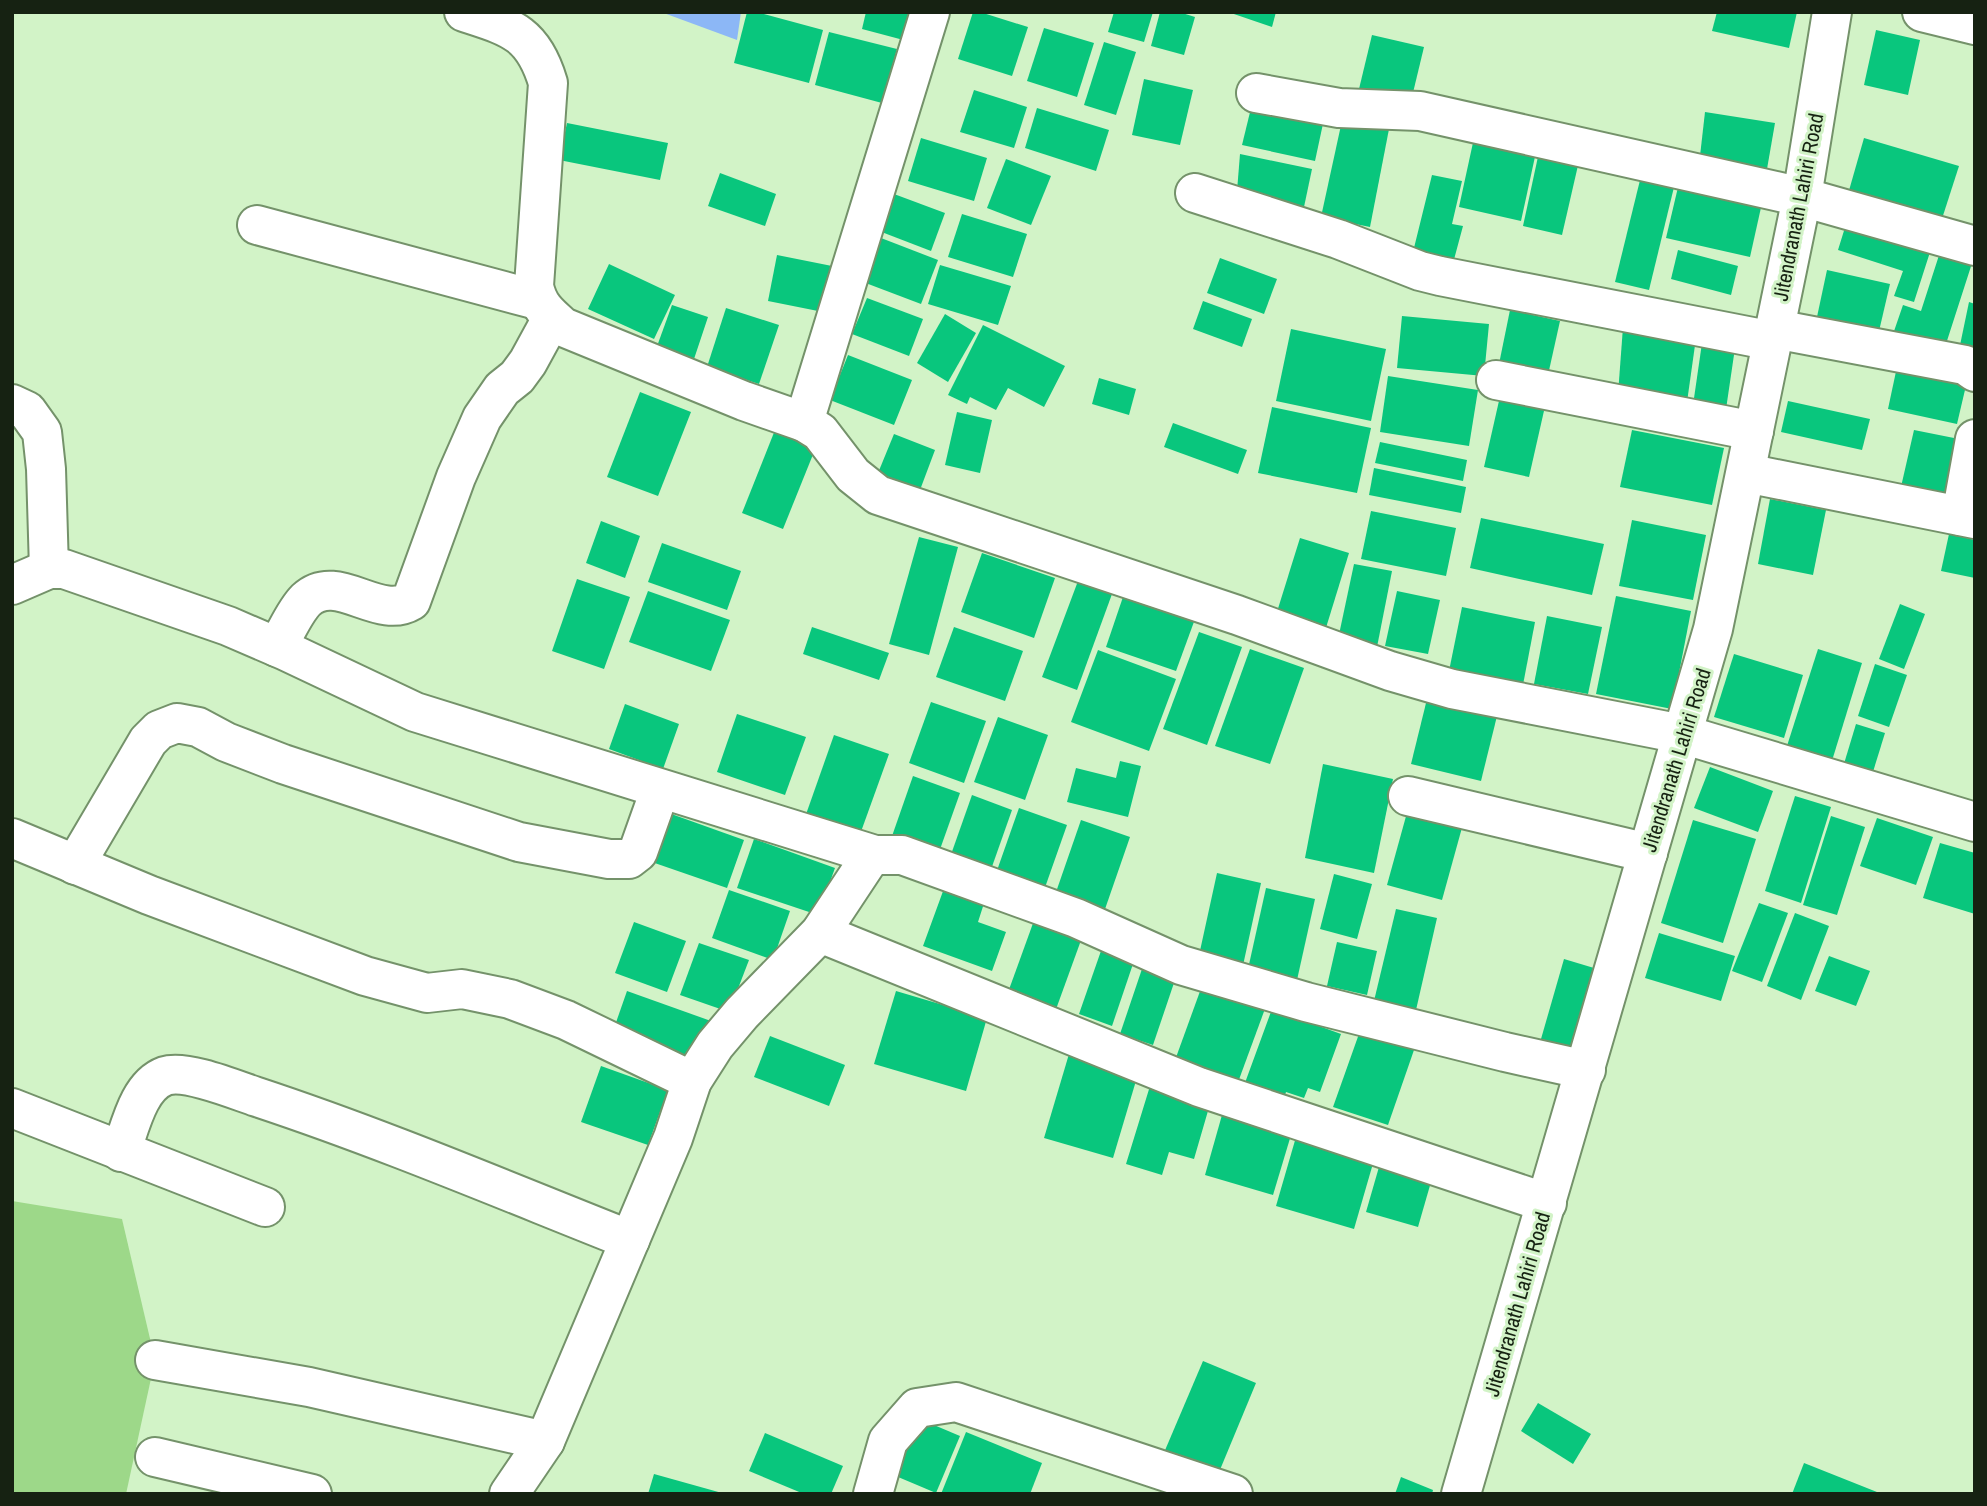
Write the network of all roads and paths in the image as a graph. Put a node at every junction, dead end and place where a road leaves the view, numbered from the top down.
1 (464, 12) edge
2 (930, 12) edge
3 (1832, 12) edge
4 (1922, 12) edge
5 (524, 25) edge
6 (1975, 25) edge
7 (1256, 93) dead end
8 (1195, 193) dead end
9 (1802, 197) junction
10 (257, 225) dead end
11 (1975, 246) edge
12 (545, 309) junction
13 (1774, 335) junction
14 (1975, 372) edge
15 (1496, 380) dead end
16 (12, 404) edge
17 (804, 422) junction
18 (1754, 431) junction
19 (1975, 439) edge
20 (1746, 473) junction
21 (1968, 518) edge
22 (49, 569) junction
23 (12, 585) edge
24 (277, 647) junction
25 (1682, 734) junction
26 (660, 790) junction
27 (1408, 796) dead end
28 (1975, 822) edge
29 (12, 838) edge
30 (1648, 853) junction
31 (875, 855) junction
32 (75, 865) junction
33 (820, 933) junction
34 (1586, 1070) junction
35 (692, 1081) junction
36 (12, 1108) edge
37 (121, 1152) junction
38 (1547, 1203) junction
39 (265, 1208) dead end
40 (630, 1240) junction
41 (155, 1360) dead end
42 (545, 1441) junction
43 (155, 1457) dead end
44 (312, 1494) edge
45 (509, 1494) edge
46 (873, 1494) edge
47 (1233, 1494) edge
48 (1461, 1494) edge

1 - 5 street
2 - 17 street
3 - 9 street, Jitendranath Lahiri Road
4 - 6 street
5 - 12 street
7 - 9 street
8 - 13 street
9 - 11 street
9 - 13 street, Jitendranath Lahiri Road
10 - 12 street
12 - 17 street
12 - 24 street
13 - 14 street
13 - 18 street, Jitendranath Lahiri Road
15 - 18 street
16 - 22 street
17 - 25 street
18 - 20 street, Jitendranath Lahiri Road
19 - 21 street
20 - 21 street
20 - 25 street, Jitendranath Lahiri Road
22 - 23 street
22 - 24 street
24 - 26 street
25 - 28 street
25 - 30 street, Jitendranath Lahiri Road
26 - 31 street
26 - 32 street
27 - 30 street
29 - 32 street
30 - 34 street, Jitendranath Lahiri Road
31 - 33 street
31 - 34 street
32 - 35 street
33 - 35 street
33 - 38 street
34 - 38 street, Jitendranath Lahiri Road
35 - 40 street
36 - 37 street
37 - 39 street
37 - 40 street
38 - 48 street, Jitendranath Lahiri Road
40 - 42 street
41 - 42 street
42 - 45 street
43 - 44 street
46 - 47 street

